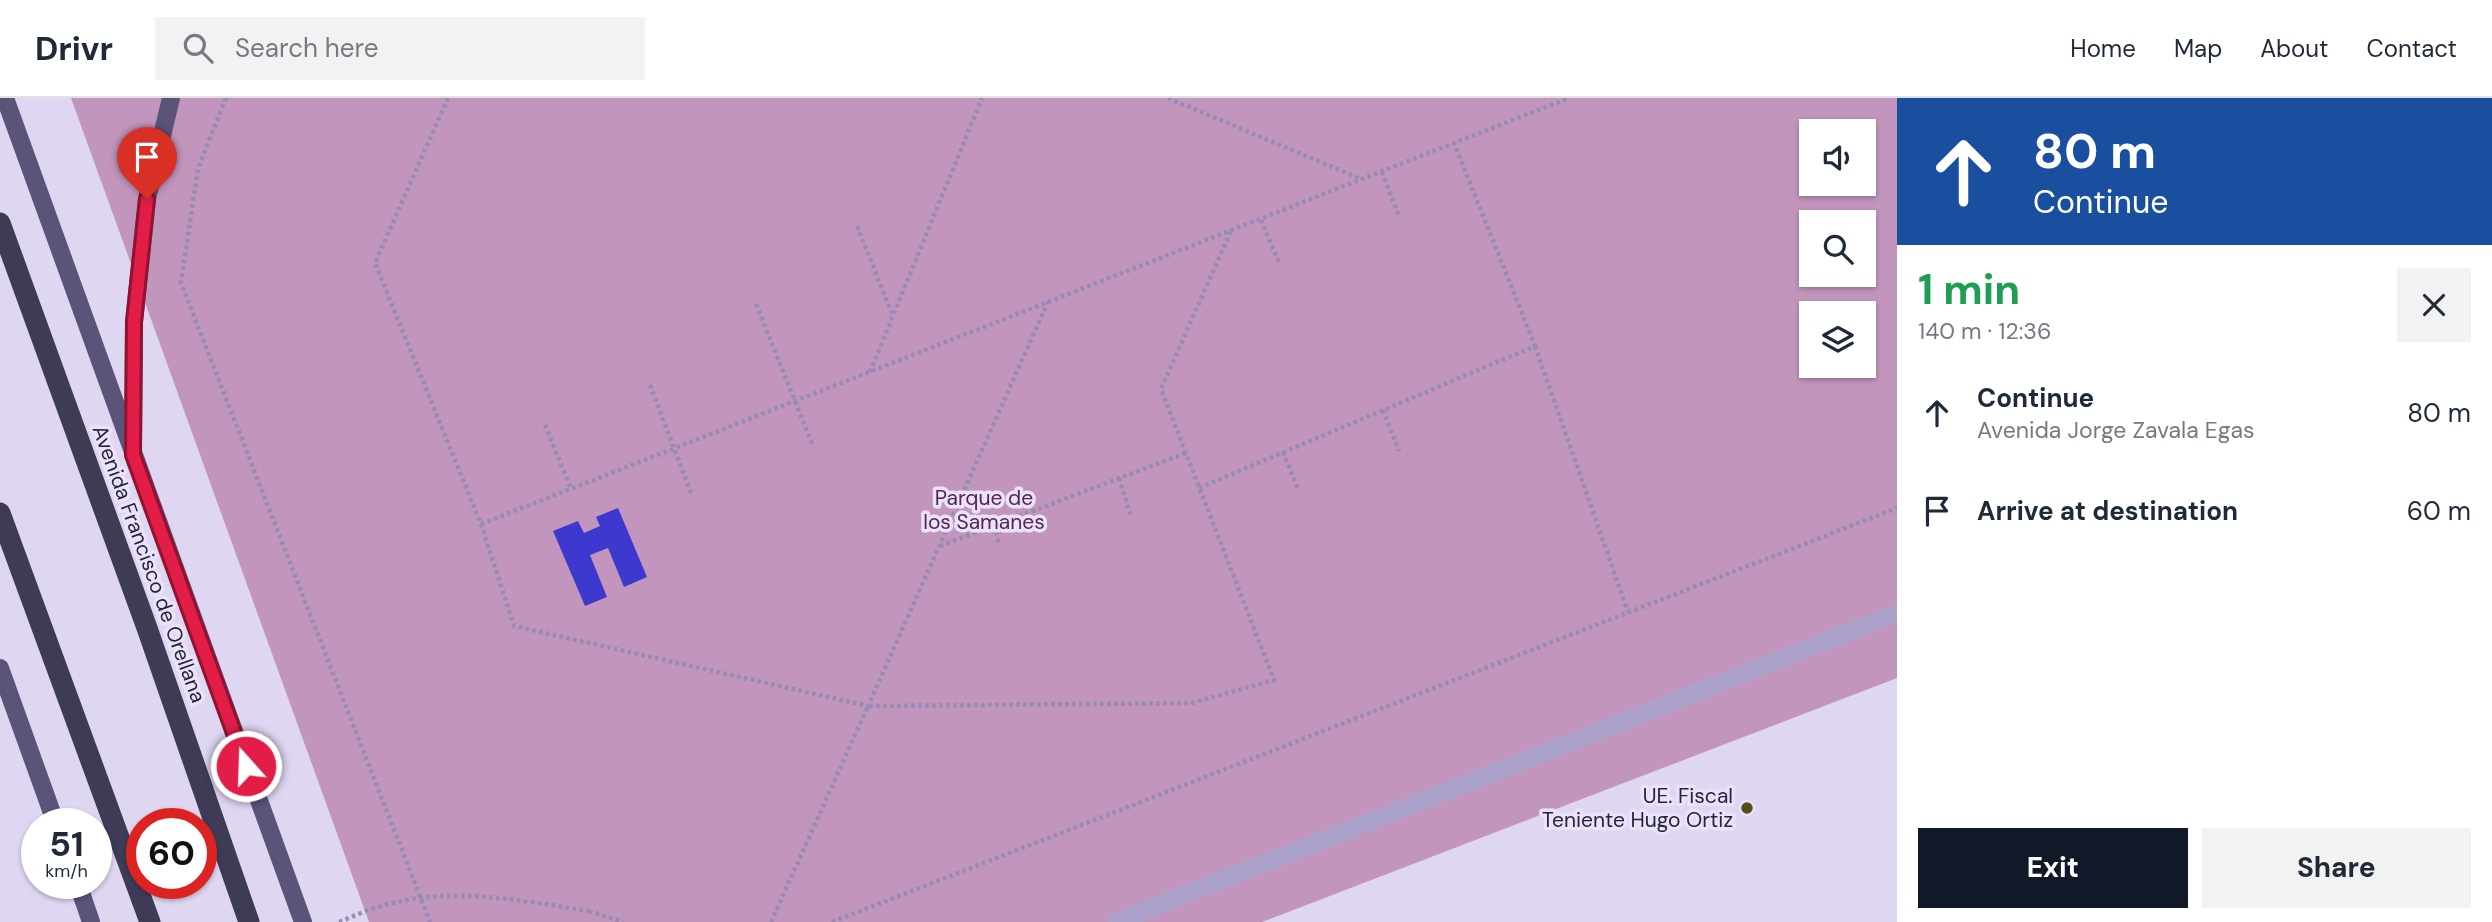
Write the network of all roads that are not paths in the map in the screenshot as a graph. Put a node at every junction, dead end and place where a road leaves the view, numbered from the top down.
1 (5, 98) edge
2 (171, 98) edge
3 (0, 223) edge
4 (133, 455) junction
5 (0, 513) edge
6 (1897, 613) edge
7 (0, 668) edge
8 (50, 808) edge
9 (83, 899) edge
10 (91, 922) edge
11 (150, 922) edge
12 (248, 922) edge
13 (303, 922) edge
14 (1116, 922) edge

1 - 4 main road, Avenida Francisco de Orellana
2 - 4 main road
3 - 12 highway, Avenida Francisco de Orellana
4 - 13 main road, Avenida Francisco de Orellana
5 - 11 highway
6 - 14 lane
7 - 8 main road
9 - 10 main road

